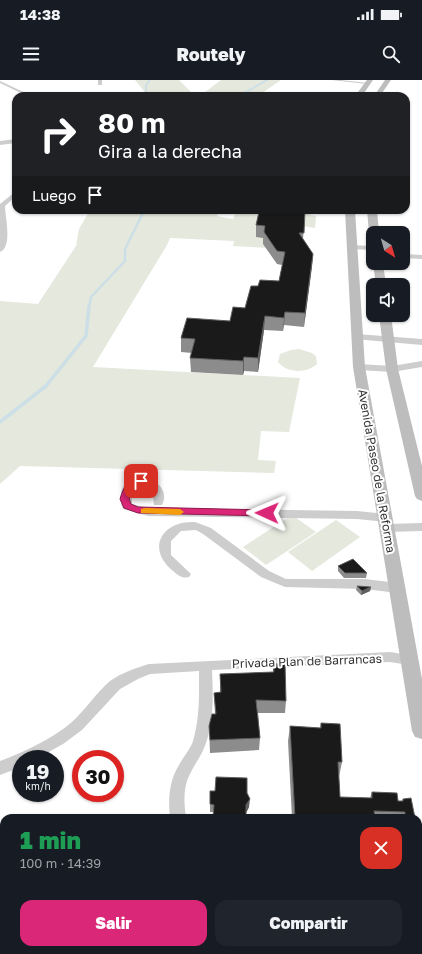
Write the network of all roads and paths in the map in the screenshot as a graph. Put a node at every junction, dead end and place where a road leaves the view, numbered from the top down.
1 (332, 80) edge
2 (388, 80) edge
3 (0, 82) edge
4 (368, 82) edge
5 (21, 92) edge
6 (361, 92) edge
7 (380, 92) edge
8 (12, 142) edge
9 (0, 143) edge
10 (12, 197) edge
11 (350, 214) edge
12 (372, 214) edge
13 (373, 226) edge
14 (366, 249) edge
15 (0, 250) edge
16 (352, 250) junction
17 (410, 250) edge
18 (422, 250) edge
19 (366, 253) edge
20 (410, 256) edge
21 (422, 257) edge
22 (386, 322) edge
23 (356, 337) junction
24 (388, 338) junction
25 (422, 342) edge
26 (422, 364) edge
27 (359, 367) junction
28 (392, 369) junction
29 (422, 496) edge
30 (158, 502) dead end
31 (387, 523) junction
32 (422, 527) edge
33 (185, 574) dead end
34 (397, 588) junction
35 (409, 660) junction
36 (205, 665) junction
37 (419, 695) edge
38 (422, 728) edge
39 (38, 750) edge
40 (12, 763) edge
41 (0, 768) edge
42 (178, 814) edge

1 - 4 lane
2 - 7 main road
3 - 5 lane
4 - 6 main road
8 - 9 street
10 - 15 street
11 - 16 main road, Avenida Paseo de la Reforma
12 - 13 main road
14 - 16 street
16 - 19 street
16 - 23 main road, Avenida Paseo de la Reforma
17 - 18 street
20 - 21 street
22 - 24 main road
23 - 24 street
23 - 27 main road, Avenida Paseo de la Reforma
24 - 25 street
24 - 28 main road
26 - 28 street
27 - 28 street
27 - 31 main road, Avenida Paseo de la Reforma
28 - 29 main road
30 - 31 street
31 - 32 street
31 - 34 main road, Avenida Paseo de la Reforma
33 - 34 street
34 - 35 main road, Avenida Paseo de la Reforma
35 - 36 street, Privada Plan de Barrancas
35 - 37 main road, Avenida Paseo de la Reforma
36 - 39 street, Privada Plan de Barrancas
36 - 42 street
37 - 38 main road, Avenida Paseo de la Reforma
40 - 41 street, Privada Plan de Barrancas

